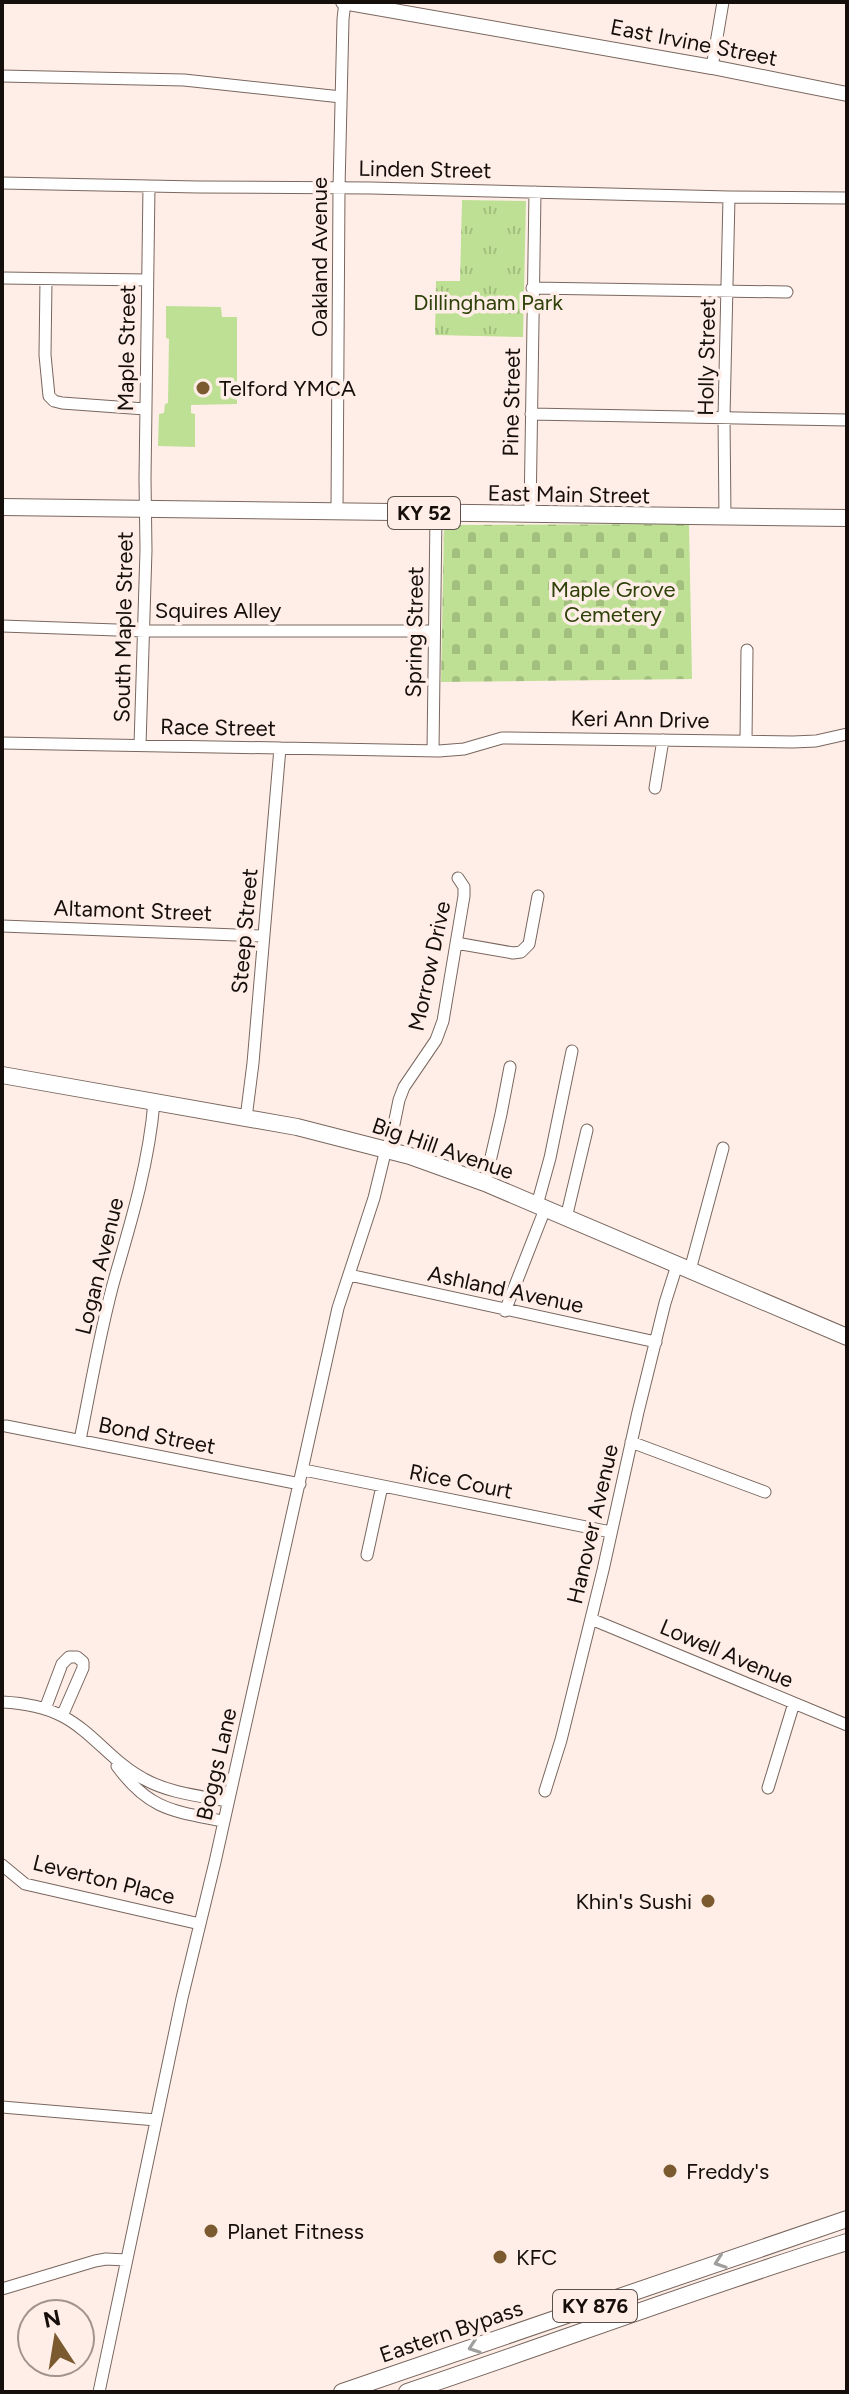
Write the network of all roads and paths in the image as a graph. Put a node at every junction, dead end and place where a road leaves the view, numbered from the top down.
1 (345, 2) edge
2 (723, 2) edge
3 (712, 67) junction
4 (2, 76) edge
5 (847, 94) edge
6 (341, 97) junction
7 (2, 183) edge
8 (149, 186) junction
9 (339, 188) junction
10 (535, 192) junction
11 (729, 197) junction
12 (847, 198) edge
13 (2, 278) edge
14 (46, 280) junction
15 (147, 280) junction
16 (532, 288) junction
17 (727, 291) junction
18 (787, 292) dead end
19 (145, 409) junction
20 (531, 414) junction
21 (724, 417) junction
22 (847, 420) edge
23 (2, 507) edge
24 (145, 510) junction
25 (337, 511) junction
26 (436, 514) junction
27 (530, 515) junction
28 (725, 518) junction
29 (847, 518) edge
30 (2, 626) edge
31 (145, 631) junction
32 (434, 631) junction
33 (747, 650) dead end
34 (847, 734) edge
35 (663, 740) junction
36 (746, 741) junction
37 (2, 743) edge
38 (140, 745) junction
39 (280, 748) junction
40 (433, 751) junction
41 (655, 788) dead end
42 (458, 878) dead end
43 (538, 896) dead end
44 (2, 926) edge
45 (263, 936) junction
46 (456, 943) junction
47 (572, 1051) dead end
48 (510, 1067) dead end
49 (2, 1075) edge
50 (154, 1102) junction
51 (246, 1118) junction
52 (587, 1130) dead end
53 (723, 1148) dead end
54 (386, 1149) junction
55 (485, 1183) junction
56 (541, 1207) junction
57 (566, 1218) junction
58 (684, 1268) junction
59 (349, 1275) junction
60 (505, 1311) junction
61 (847, 1337) edge
62 (656, 1342) junction
63 (3, 1424) edge
64 (80, 1440) junction
65 (631, 1442) junction
66 (304, 1470) junction
67 (300, 1484) junction
68 (382, 1486) junction
69 (765, 1492) dead end
70 (611, 1532) junction
71 (367, 1555) dead end
72 (591, 1619) junction
73 (2, 1702) edge
74 (794, 1703) junction
75 (45, 1709) junction
76 (62, 1716) junction
77 (847, 1725) edge
78 (111, 1755) junction
79 (768, 1788) dead end
80 (545, 1791) dead end
81 (227, 1801) junction
82 (223, 1821) junction
83 (2, 1865) edge
84 (200, 1924) junction
85 (2, 2107) edge
86 (156, 2120) junction
87 (847, 2219) edge
88 (823, 2227) junction
89 (847, 2242) edge
90 (126, 2260) junction
91 (733, 2278) junction
92 (2, 2289) edge
93 (99, 2392) edge
94 (342, 2392) edge
95 (407, 2392) edge

1 - 3 street, East Irvine Street
1 - 6 street, Oakland Avenue
2 - 3 street
3 - 5 street, East Irvine Street
4 - 6 street
6 - 9 street, Oakland Avenue
7 - 8 street, Linden Street
8 - 9 street, Linden Street
8 - 15 street, Maple Street
9 - 10 street, Linden Street
9 - 25 street, Oakland Avenue
10 - 11 street, Linden Street
10 - 16 street, Pine Street
11 - 12 street, Linden Street
11 - 17 street, Holly Street
13 - 14 street
14 - 15 street
14 - 19 street
15 - 19 street, Maple Street
16 - 17 street
16 - 20 street, Pine Street
17 - 18 street
17 - 21 street, Holly Street
19 - 24 street, Maple Street
20 - 21 street
20 - 27 street, Pine Street
21 - 22 street
21 - 28 street, Holly Street
23 - 24 main road, East Main Street / KY 52
24 - 25 main road, East Main Street / KY 52
24 - 31 street, South Maple Street
25 - 26 main road, East Main Street / KY 52
26 - 27 main road, East Main Street / KY 52
26 - 32 street, Spring Street
27 - 28 main road, East Main Street / KY 52
28 - 29 main road, East Main Street / KY 52
30 - 31 street, Squires Alley
31 - 32 street, Squires Alley
31 - 38 street, South Maple Street
32 - 40 street, Spring Street
33 - 36 street
34 - 36 street, Keri Ann Drive
35 - 36 street, Keri Ann Drive
35 - 40 street, Keri Ann Drive
35 - 41 street
37 - 38 street, Race Street
38 - 39 street, Race Street
39 - 40 street, Race Street
39 - 45 street, Steep Street
42 - 46 street, Morrow Drive
43 - 46 street
44 - 45 street, Altamont Street
45 - 51 street, Steep Street
46 - 54 street, Morrow Drive
47 - 56 street
48 - 55 street
49 - 50 main road, Big Hill Avenue
50 - 51 main road, Big Hill Avenue
50 - 64 street, Logan Avenue
51 - 54 main road, Big Hill Avenue
52 - 57 street
53 - 58 street, Hanover Avenue
54 - 55 main road, Big Hill Avenue
54 - 59 street, Boggs Lane
55 - 56 main road, Big Hill Avenue
56 - 57 main road, Big Hill Avenue
56 - 60 street
57 - 58 main road, Big Hill Avenue
58 - 61 main road, Big Hill Avenue
58 - 62 street, Hanover Avenue
59 - 60 street, Ashland Avenue
59 - 66 street, Boggs Lane
60 - 62 street, Ashland Avenue
62 - 65 street, Hanover Avenue
63 - 64 street, Bond Street
64 - 67 street, Bond Street
65 - 69 street
65 - 70 street, Hanover Avenue
66 - 67 street, Boggs Lane
66 - 68 street, Rice Court
67 - 81 street, Boggs Lane
68 - 70 street, Rice Court
68 - 71 street
70 - 72 street, Hanover Avenue
72 - 74 street, Lowell Avenue
72 - 80 street, Hanover Avenue
73 - 75 street
74 - 77 street, Lowell Avenue
74 - 79 street
75 - 76 street
75 - 76 street
76 - 78 street
78 - 81 street
78 - 82 street
81 - 82 street, Boggs Lane
82 - 84 street, Boggs Lane
83 - 84 street, Leverton Place
84 - 86 street, Boggs Lane
85 - 86 street
86 - 90 street, Boggs Lane
87 - 88 main road, Eastern Bypass / KY 876
88 - 91 main road
88 -> 94 main road, Eastern Bypass / KY 876
89 - 91 main road, Eastern Bypass / KY 876
90 - 92 street
90 - 93 street, Boggs Lane
91 - 95 main road, Eastern Bypass / KY 876

